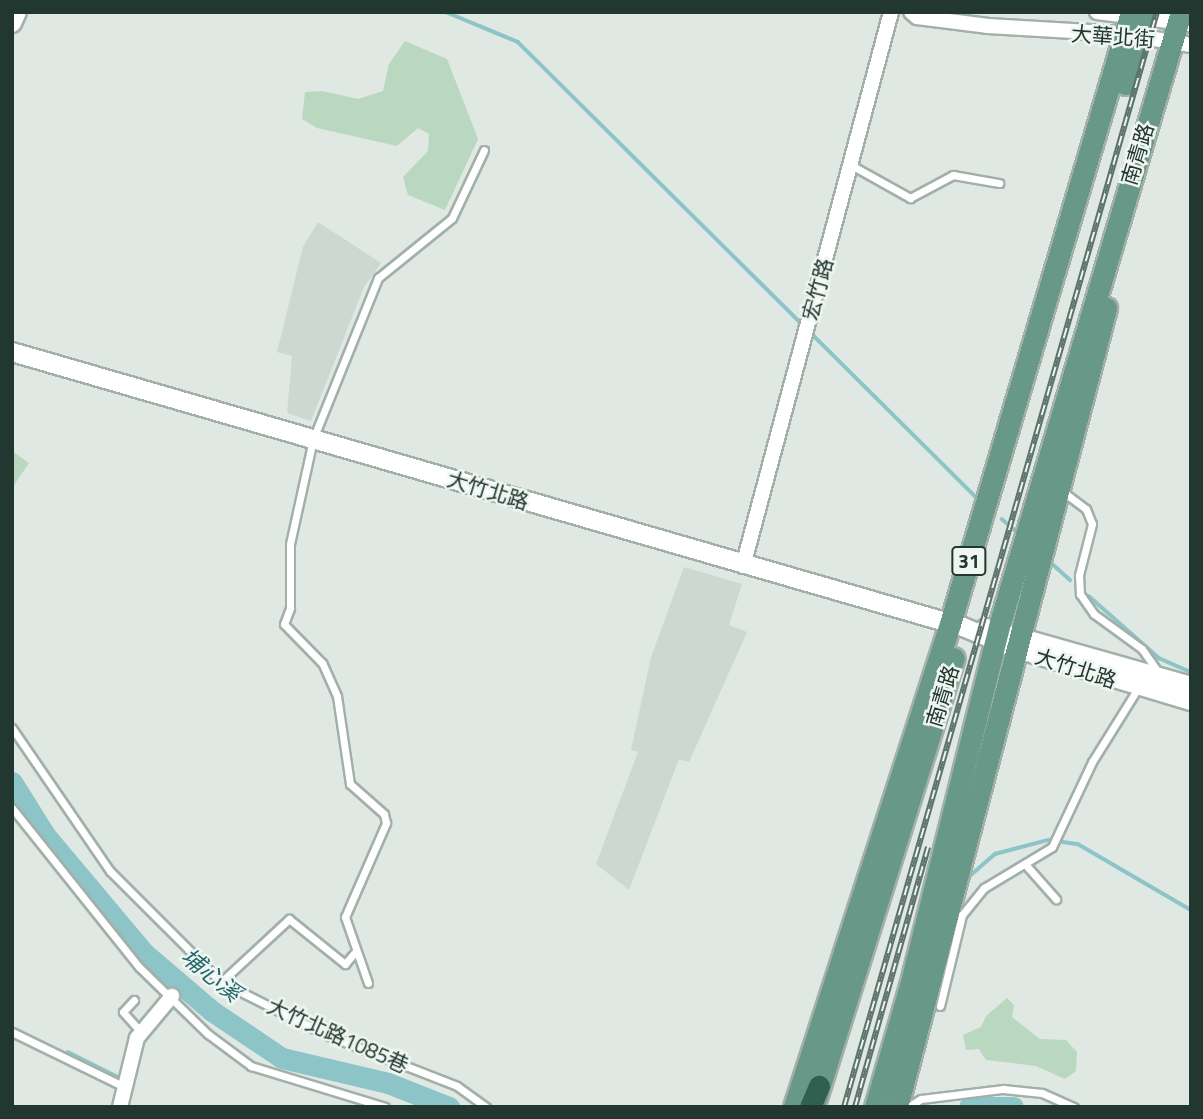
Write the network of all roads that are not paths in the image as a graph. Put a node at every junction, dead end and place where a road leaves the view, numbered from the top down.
1 (17, 12) edge
2 (891, 12) edge
3 (911, 12) edge
4 (1097, 12) edge
5 (1136, 21) edge
6 (12, 23) edge
7 (1184, 28) edge
8 (484, 150) dead end
9 (1147, 159) junction
10 (851, 165) junction
11 (1087, 166) junction
12 (999, 183) dead end
13 (1065, 284) junction
14 (1094, 297) junction
15 (12, 352) edge
16 (313, 439) junction
17 (1057, 488) junction
18 (743, 566) junction
19 (957, 625) junction
20 (1007, 638) junction
21 (1162, 678) junction
22 (1141, 681) junction
23 (1191, 686) edge
24 (1191, 701) edge
25 (12, 728) edge
26 (12, 808) edge
27 (1025, 864) junction
28 (1056, 899) dead end
29 (356, 951) junction
30 (221, 982) junction
31 (368, 983) dead end
32 (172, 996) junction
33 (134, 1000) dead end
34 (940, 1006) dead end
35 (140, 1031) junction
36 (12, 1032) edge
37 (125, 1087) junction
38 (814, 1100) edge
39 (120, 1107) edge
40 (385, 1107) edge
41 (486, 1107) edge
42 (794, 1107) edge
43 (875, 1107) edge
44 (897, 1107) edge
45 (908, 1107) edge
46 (1074, 1107) edge

1 - 6 street
2 - 10 street, 宏竹路
3 - 5 street, 大華北街
4 - 5 street, 大華北街
5 - 7 street, 大華北街
5 - 7 street, 大華北街
5 - 11 main road, 31
5 - 13 main road, 南青路 / 31
7 - 9 main road, 31
7 - 14 main road, 南青路 / 31
8 - 16 lane
9 - 14 main road, 南青路
9 - 17 main road, 31
10 - 12 lane
10 - 18 street, 宏竹路
11 - 13 main road, 南青路
11 - 19 main road, 31
13 - 19 main road, 南青路 / 31
14 - 20 main road, 南青路 / 31
15 - 16 street, 大竹北路
16 - 18 street, 大竹北路
16 - 29 lane
17 - 20 main road, 31
17 - 21 lane
18 - 19 street, 大竹北路
19 - 20 street, 大竹北路
19 - 38 main road, 南青路 / 31
19 - 42 main road, 31
20 - 22 street, 大竹北路
20 - 43 main road, 南青路 / 31
20 - 44 main road
21 - 22 street, 大竹北路
21 - 23 street, 大竹北路
22 - 24 street, 大竹北路
22 - 27 lane
25 - 30 lane, 大竹北路1085巷
26 - 32 lane
27 - 28 lane
27 - 34 lane
29 - 30 lane
29 - 31 lane
30 - 41 lane, 大竹北路1085巷
32 - 35 street
32 - 40 lane
33 - 35 lane
35 - 37 street
36 - 37 lane
37 - 39 street
45 - 46 lane

